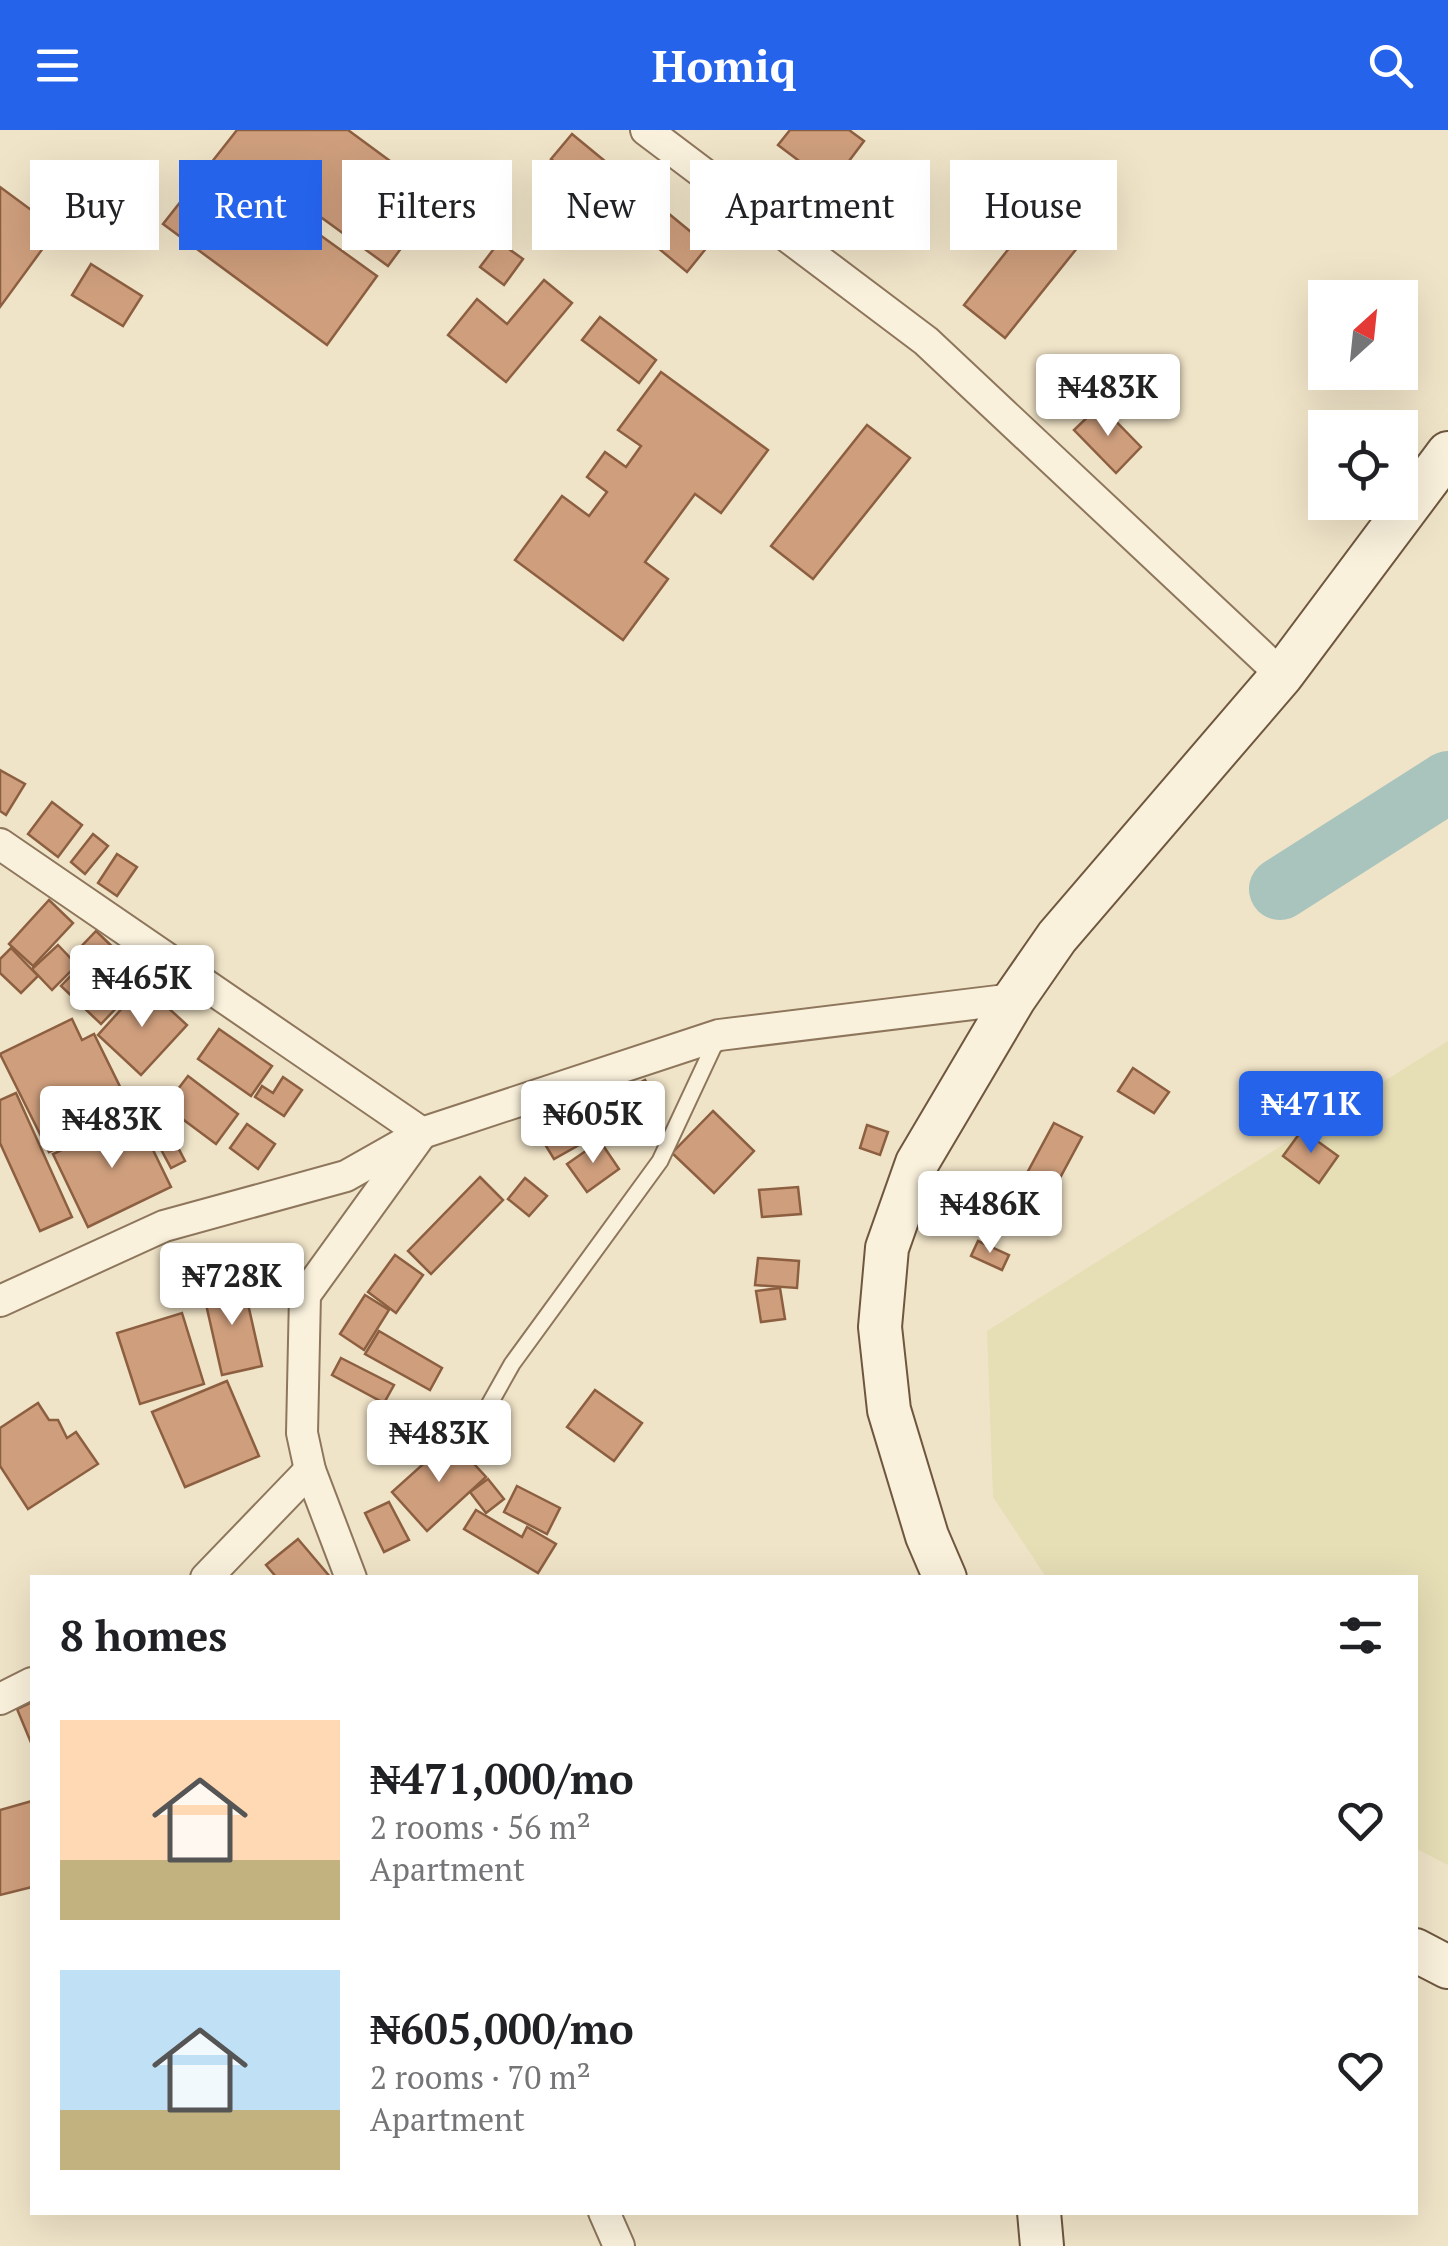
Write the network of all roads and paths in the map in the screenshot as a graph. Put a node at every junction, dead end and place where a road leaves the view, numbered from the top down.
1 (646, 130) edge
2 (1448, 452) edge
3 (1282, 675) junction
4 (4, 856) edge
5 (1014, 999) junction
6 (719, 1035) junction
7 (422, 1133) junction
8 (0, 1301) edge
9 (475, 1430) dead end
10 (310, 1470) junction
11 (930, 1557) edge
12 (209, 1575) edge
13 (350, 1575) edge
14 (30, 1684) edge
15 (0, 1700) edge
16 (1418, 1952) edge
17 (1448, 1968) edge
18 (605, 2215) edge
19 (1039, 2215) edge
20 (619, 2246) edge
21 (1042, 2246) edge

1 - 3 street
2 - 3 main road
3 - 5 main road
4 - 7 street
5 - 6 street
5 - 11 main road
6 - 7 street
6 - 9 lane
7 - 8 street
7 - 10 street
10 - 12 street
10 - 13 street
14 - 15 street
16 - 17 main road
18 - 20 street
19 - 21 main road

